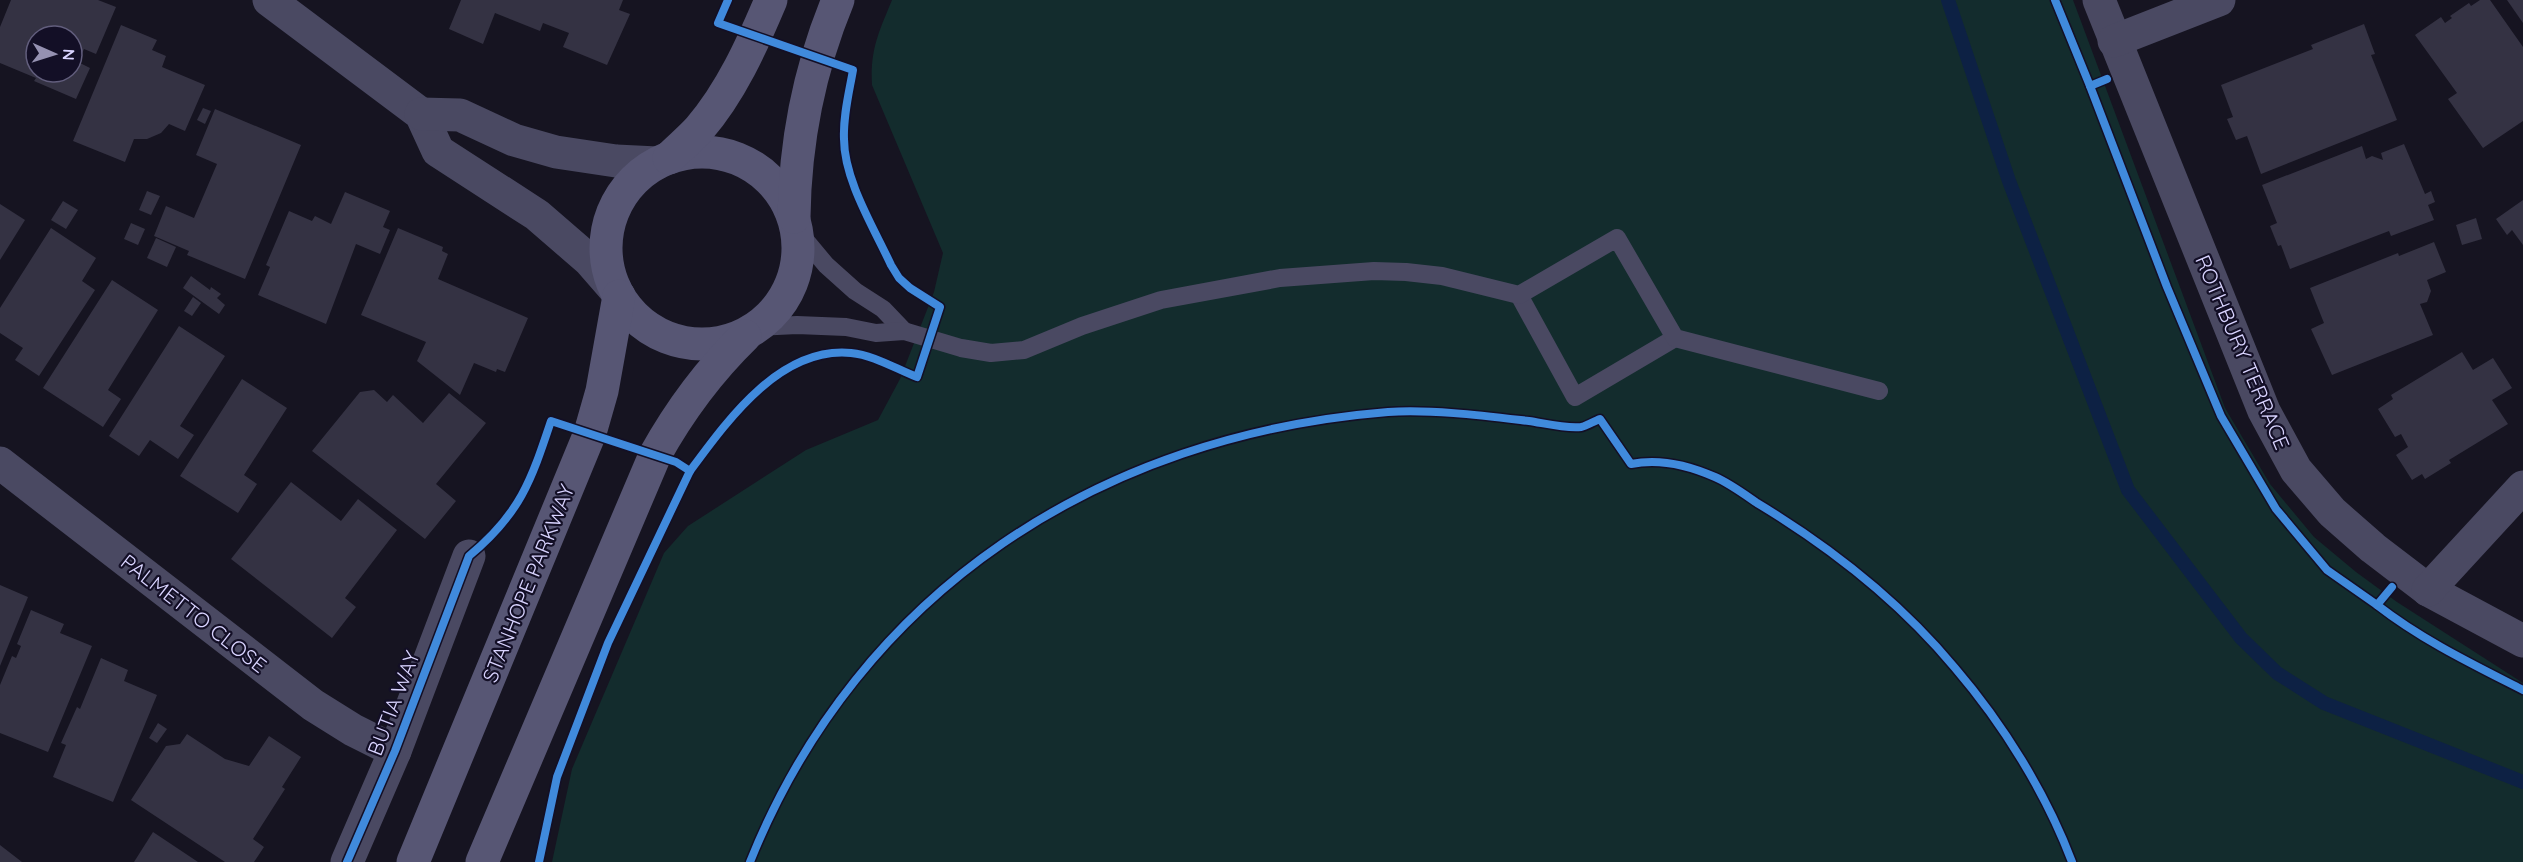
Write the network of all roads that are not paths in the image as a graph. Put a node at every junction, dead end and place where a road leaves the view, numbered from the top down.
1 (269, 0) edge
2 (771, 0) edge
3 (837, 0) edge
4 (2099, 0) edge
5 (2219, 0) edge
6 (2114, 41) junction
7 (421, 114) junction
8 (663, 160) junction
9 (795, 224) junction
10 (617, 293) junction
11 (1519, 295) junction
12 (753, 330) junction
13 (904, 331) junction
14 (1675, 338) junction
15 (1879, 391) dead end
16 (0, 463) edge
17 (2523, 487) edge
18 (469, 556) dead end
19 (2428, 590) junction
20 (2523, 641) edge
21 (394, 751) junction
22 (347, 862) edge
23 (413, 862) edge
24 (482, 862) edge

1 - 7 street
2 - 8 main road
3 - 9 main road
4 - 6 street, ROTHBURY TERRACE
5 - 6 street
6 - 19 street, ROTHBURY TERRACE
7 - 8 street
7 - 10 street
8 - 9 main road
8 - 10 main road
9 - 12 main road
9 - 13 lane
10 - 12 main road
10 - 23 main road, STANHOPE PARKWAY
11 - 13 lane
11 - 14 lane
11 - 14 lane
12 - 13 lane
12 - 24 main road
14 - 15 lane
16 - 21 street, PALMETTO CLOSE
17 - 19 street
18 - 21 street, BUTIA WAY
19 - 20 street, ROTHBURY TERRACE
21 - 22 street, BUTIA WAY

